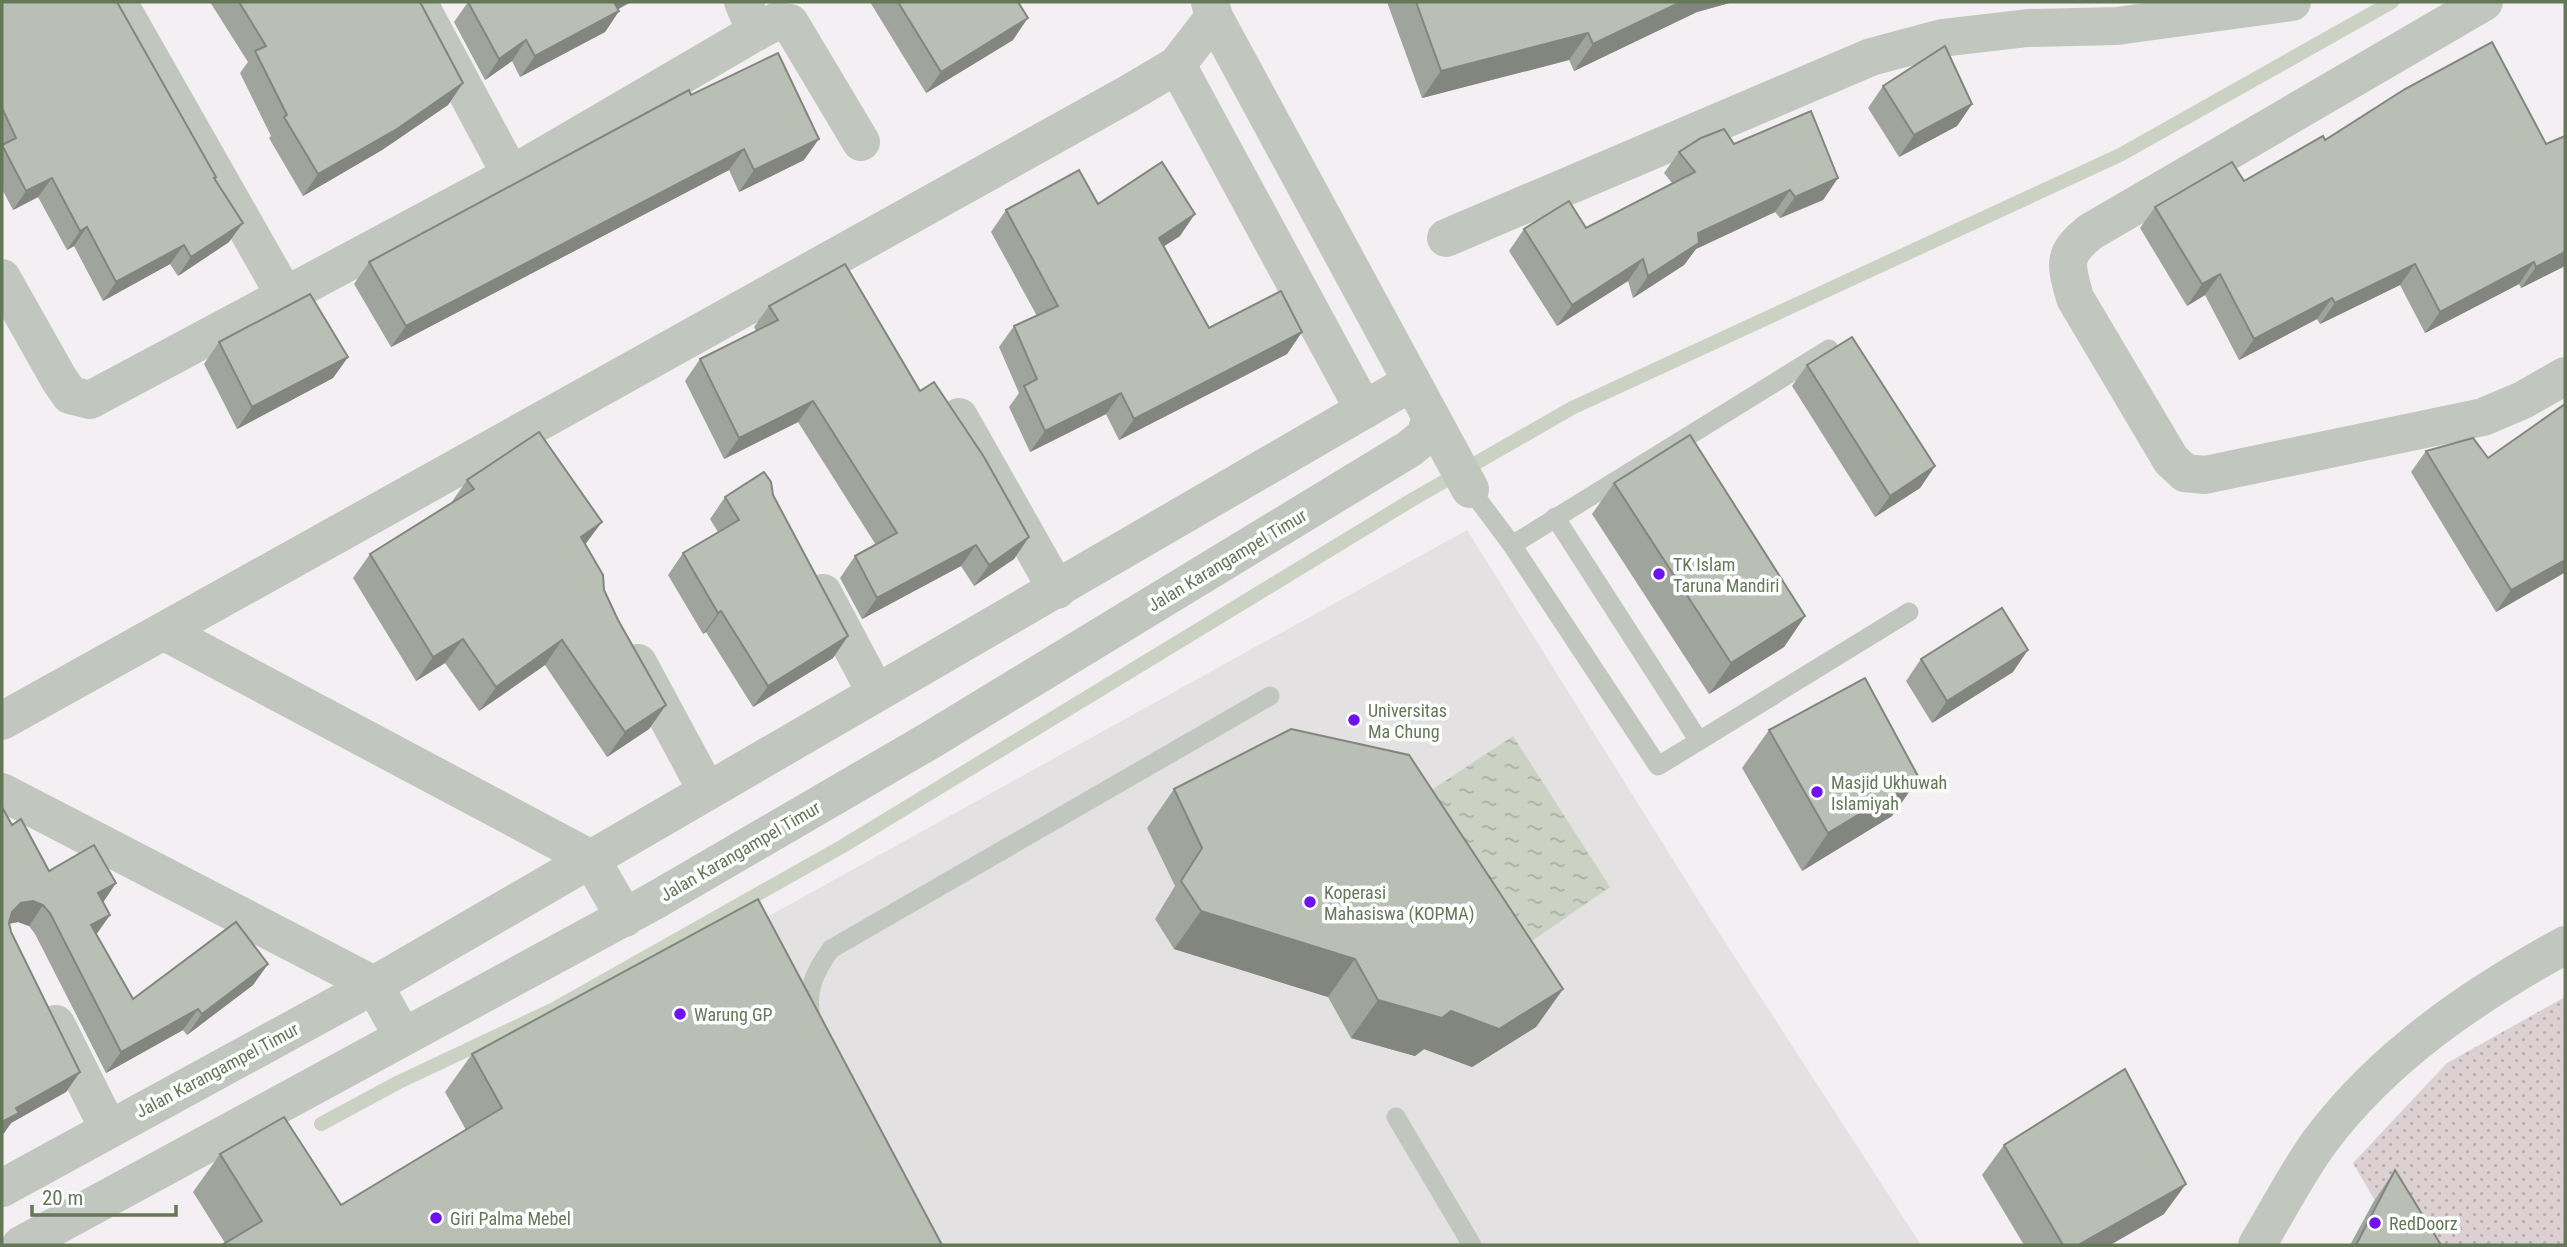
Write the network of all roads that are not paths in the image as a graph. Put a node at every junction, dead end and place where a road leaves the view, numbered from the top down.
1 (118, 2) edge
2 (418, 2) edge
3 (2292, 2) edge
4 (2484, 2) edge
5 (1212, 9) edge
6 (2022, 15) edge
7 (749, 17) edge
8 (1177, 65) junction
9 (861, 142) dead end
10 (511, 175) junction
11 (1446, 238) dead end
12 (2, 278) edge
13 (284, 294) junction
14 (1829, 349) edge
15 (2565, 376) edge
16 (1412, 382) junction
17 (1364, 410) junction
18 (958, 417) edge
19 (1438, 434) junction
20 (1470, 489) joint
21 (1555, 517) junction
22 (1512, 545) junction
23 (808, 565) edge
24 (1057, 590) junction
25 (1909, 612) dead end
26 (619, 628) edge
27 (165, 632) junction
28 (876, 693) junction
29 (1270, 696) dead end
30 (2, 721) edge
31 (1699, 741) junction
32 (707, 791) junction
33 (2, 792) edge
34 (592, 859) junction
35 (625, 918) junction
36 (2565, 945) edge
37 (374, 985) junction
38 (41, 993) edge
39 (816, 1036) edge
40 (403, 1037) junction
41 (1396, 1117) dead end
42 (108, 1128) junction
43 (2, 1188) edge
44 (21, 1245) edge
45 (1472, 1245) edge
46 (2257, 1245) edge

1 - 13 street
2 - 10 street
3 - 6 street
4 - 15 street
5 - 8 street
5 - 16 street
6 - 11 street
7 - 9 street
7 - 10 street
8 - 17 street
8 - 27 street
10 - 13 street
12 - 13 street
14 - 21 lane
16 - 17 street, Jalan Karangampel Timur
16 - 19 street
17 - 24 street, Jalan Karangampel Timur
18 - 24 street
19 - 20 street
19 - 35 street, Jalan Karangampel Timur
20 - 22 lane
21 - 22 lane
21 - 31 lane
22 - 31 lane
23 - 28 street
24 - 28 street, Jalan Karangampel Timur
25 - 31 lane
26 - 32 street
27 - 30 street
27 - 34 street
28 - 32 street, Jalan Karangampel Timur
29 - 39 lane
32 - 34 street, Jalan Karangampel Timur
33 - 37 street
34 - 35 street
34 - 37 street, Jalan Karangampel Timur
35 - 40 street, Jalan Karangampel Timur
36 - 46 street
37 - 40 street
37 - 42 street, Jalan Karangampel Timur
38 - 42 street
40 - 44 street, Jalan Karangampel Timur
41 - 45 lane
42 - 43 street, Jalan Karangampel Timur

